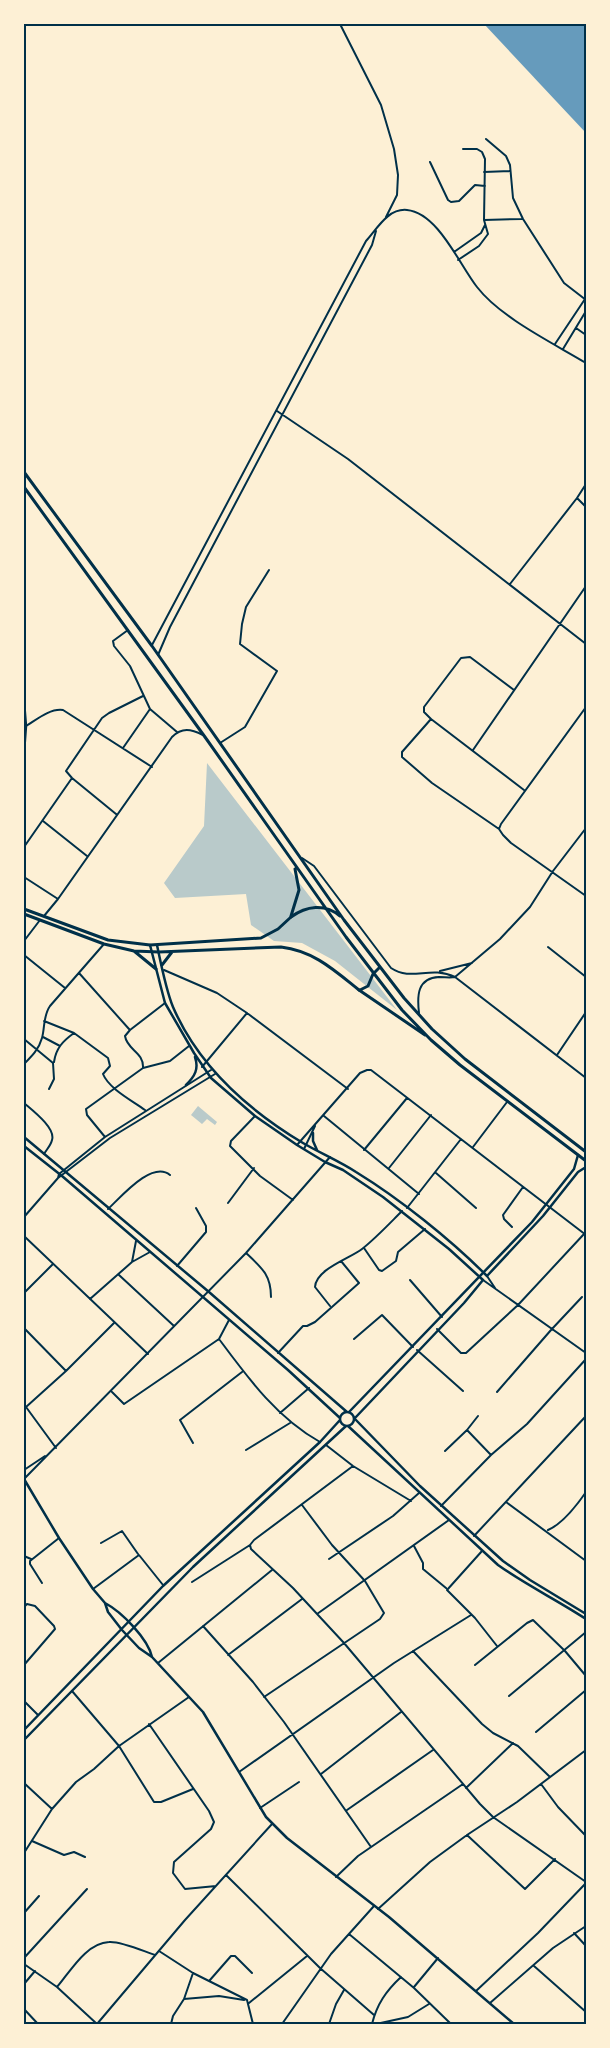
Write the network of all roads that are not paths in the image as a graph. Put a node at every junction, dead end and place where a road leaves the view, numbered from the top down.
1 (340, 24) edge
2 (486, 139) dead end
3 (463, 149) dead end
4 (430, 162) dead end
5 (511, 171) junction
6 (484, 172) junction
7 (485, 186) junction
8 (386, 217) junction
9 (523, 219) junction
10 (484, 220) junction
11 (485, 225) junction
12 (377, 229) junction
13 (454, 252) junction
14 (458, 260) junction
15 (352, 269) junction
16 (358, 271) junction
17 (586, 300) edge
18 (586, 311) edge
19 (576, 328) junction
20 (586, 335) edge
21 (555, 344) junction
22 (563, 349) junction
23 (586, 363) edge
24 (299, 368) junction
25 (305, 371) junction
26 (277, 411) junction
27 (283, 414) junction
28 (24, 472) edge
29 (586, 484) edge
30 (25, 490) edge
31 (577, 498) junction
32 (586, 507) edge
33 (269, 570) dead end
34 (510, 584) junction
35 (586, 586) edge
36 (560, 624) junction
37 (128, 630) junction
38 (586, 644) edge
39 (152, 646) junction
40 (158, 655) junction
41 (514, 690) junction
42 (143, 696) junction
43 (24, 701) edge
44 (586, 707) edge
45 (150, 709) junction
46 (431, 719) junction
47 (26, 726) junction
48 (94, 730) junction
49 (177, 732) junction
50 (205, 736) junction
51 (220, 743) junction
52 (123, 748) junction
53 (473, 750) junction
54 (24, 752) edge
55 (152, 767) junction
56 (72, 778) junction
57 (525, 791) junction
58 (116, 814) junction
59 (43, 820) junction
60 (586, 828) edge
61 (499, 829) junction
62 (24, 848) edge
63 (88, 856) junction
64 (300, 857) junction
65 (293, 863) junction
66 (553, 872) junction
67 (24, 878) edge
68 (586, 896) edge
69 (58, 899) junction
70 (24, 909) edge
71 (326, 909) junction
72 (24, 914) edge
73 (44, 916) junction
74 (291, 917) junction
75 (40, 920) junction
76 (344, 920) junction
77 (24, 940) edge
78 (104, 944) junction
79 (150, 945) junction
80 (157, 945) junction
81 (548, 947) dead end
82 (134, 950) junction
83 (174, 951) junction
84 (151, 952) junction
85 (159, 952) junction
86 (24, 955) edge
87 (474, 962) junction
88 (162, 965) junction
89 (379, 968) junction
90 (156, 969) junction
91 (164, 970) junction
92 (439, 972) junction
93 (79, 973) junction
94 (373, 974) junction
95 (455, 977) junction
96 (586, 977) edge
97 (65, 988) junction
98 (360, 990) junction
99 (165, 1003) junction
100 (247, 1012) junction
101 (586, 1012) edge
102 (419, 1015) junction
103 (44, 1021) junction
104 (130, 1030) junction
105 (74, 1033) junction
106 (43, 1037) junction
107 (24, 1039) edge
108 (431, 1040) junction
109 (60, 1046) junction
110 (190, 1046) junction
111 (37, 1050) junction
112 (194, 1053) junction
113 (557, 1054) junction
114 (53, 1063) junction
115 (206, 1063) junction
116 (24, 1064) edge
117 (202, 1067) junction
118 (143, 1068) junction
119 (211, 1070) junction
120 (207, 1073) junction
121 (215, 1074) junction
122 (211, 1078) junction
123 (586, 1078) edge
124 (186, 1085) junction
125 (49, 1089) dead end
126 (116, 1089) junction
127 (348, 1089) junction
128 (407, 1097) junction
129 (507, 1102) junction
130 (24, 1103) edge
131 (146, 1110) junction
132 (432, 1115) junction
133 (254, 1116) junction
134 (324, 1116) junction
135 (315, 1126) junction
136 (313, 1133) junction
137 (24, 1137) edge
138 (105, 1137) junction
139 (461, 1139) junction
140 (301, 1142) junction
141 (297, 1145) junction
142 (306, 1145) junction
143 (24, 1146) edge
144 (473, 1147) junction
145 (304, 1149) junction
146 (364, 1150) junction
147 (318, 1151) junction
148 (586, 1152) edge
149 (44, 1154) junction
150 (578, 1155) junction
151 (330, 1157) junction
152 (586, 1161) edge
153 (325, 1162) junction
154 (586, 1167) edge
155 (254, 1168) junction
156 (389, 1169) junction
157 (574, 1169) junction
158 (66, 1170) junction
159 (578, 1172) junction
160 (436, 1173) junction
161 (60, 1176) junction
162 (170, 1176) dead end
163 (523, 1187) junction
164 (419, 1194) junction
165 (293, 1200) junction
166 (228, 1203) dead end
167 (546, 1204) junction
168 (108, 1208) junction
169 (196, 1208) dead end
170 (407, 1208) junction
171 (476, 1208) dead end
172 (551, 1208) junction
173 (24, 1210) edge
174 (402, 1212) junction
175 (27, 1213) junction
176 (24, 1217) edge
177 (512, 1227) dead end
178 (425, 1229) junction
179 (585, 1234) edge
180 (24, 1236) edge
181 (136, 1241) junction
182 (364, 1248) junction
183 (150, 1252) junction
184 (246, 1253) junction
185 (341, 1260) junction
186 (132, 1262) junction
187 (53, 1264) junction
188 (177, 1266) junction
189 (484, 1273) junction
190 (119, 1275) junction
191 (487, 1276) junction
192 (479, 1277) junction
193 (410, 1280) dead end
194 (483, 1280) junction
195 (496, 1288) junction
196 (209, 1292) junction
197 (24, 1293) edge
198 (203, 1297) junction
199 (272, 1297) dead end
200 (582, 1297) dead end
201 (90, 1299) junction
202 (518, 1305) junction
203 (330, 1306) junction
204 (442, 1317) junction
205 (230, 1320) junction
206 (114, 1323) junction
207 (174, 1326) junction
208 (24, 1328) edge
209 (437, 1329) junction
210 (551, 1330) junction
211 (219, 1338) junction
212 (354, 1339) dead end
213 (413, 1347) junction
214 (417, 1350) junction
215 (278, 1353) junction
216 (586, 1353) edge
217 (148, 1354) junction
218 (586, 1359) edge
219 (66, 1371) junction
220 (243, 1371) junction
221 (309, 1388) junction
222 (463, 1391) dead end
223 (111, 1392) junction
224 (497, 1392) dead end
225 (27, 1410) junction
226 (24, 1412) edge
227 (348, 1412) junction
228 (280, 1413) junction
229 (478, 1416) dead end
230 (586, 1416) edge
231 (340, 1419) junction
232 (355, 1419) junction
233 (290, 1423) junction
234 (347, 1426) junction
235 (467, 1430) junction
236 (193, 1442) dead end
237 (320, 1442) junction
238 (326, 1445) junction
239 (56, 1448) junction
240 (246, 1450) dead end
241 (445, 1451) dead end
242 (49, 1454) junction
243 (491, 1455) junction
244 (353, 1466) junction
245 (24, 1470) edge
246 (24, 1479) edge
247 (586, 1492) edge
248 (419, 1493) junction
249 (411, 1501) junction
250 (506, 1502) junction
251 (302, 1506) junction
252 (441, 1506) junction
253 (449, 1520) junction
254 (547, 1531) junction
255 (474, 1536) junction
256 (59, 1538) junction
257 (101, 1543) dead end
258 (250, 1545) junction
259 (414, 1546) junction
260 (482, 1551) junction
261 (340, 1552) junction
262 (139, 1555) junction
263 (24, 1556) edge
264 (31, 1559) junction
265 (329, 1559) dead end
266 (586, 1561) edge
267 (272, 1569) junction
268 (365, 1581) junction
269 (192, 1582) dead end
270 (42, 1583) dead end
271 (164, 1586) junction
272 (447, 1588) junction
273 (93, 1589) junction
274 (302, 1598) junction
275 (105, 1603) junction
276 (24, 1607) edge
277 (317, 1614) junction
278 (586, 1614) edge
279 (471, 1615) junction
280 (586, 1619) edge
281 (128, 1622) junction
282 (203, 1626) junction
283 (134, 1629) junction
284 (122, 1630) junction
285 (586, 1632) edge
286 (127, 1635) junction
287 (344, 1643) junction
288 (497, 1646) junction
289 (413, 1650) junction
290 (564, 1651) junction
291 (228, 1655) junction
292 (152, 1657) junction
293 (158, 1663) junction
294 (24, 1665) edge
295 (475, 1665) dead end
296 (586, 1676) edge
297 (374, 1677) junction
298 (586, 1690) edge
299 (72, 1691) junction
300 (509, 1696) dead end
301 (189, 1697) junction
302 (264, 1697) junction
303 (24, 1701) edge
304 (401, 1712) junction
305 (38, 1715) junction
306 (149, 1724) junction
307 (24, 1730) edge
308 (536, 1732) dead end
309 (293, 1734) junction
310 (24, 1740) edge
311 (514, 1743) junction
312 (119, 1746) junction
313 (433, 1750) junction
314 (586, 1750) edge
315 (239, 1772) junction
316 (321, 1774) junction
317 (550, 1777) junction
318 (299, 1782) dead end
319 (24, 1783) edge
320 (463, 1784) junction
321 (541, 1784) junction
322 (193, 1788) junction
323 (466, 1788) junction
324 (260, 1808) junction
325 (52, 1809) junction
326 (347, 1810) junction
327 (493, 1817) junction
328 (272, 1824) junction
329 (467, 1835) junction
330 (586, 1836) edge
331 (32, 1841) junction
332 (371, 1846) junction
333 (24, 1853) edge
334 (85, 1857) dead end
335 (555, 1859) junction
336 (226, 1875) junction
337 (336, 1876) junction
338 (586, 1882) edge
339 (216, 1886) junction
340 (86, 1889) dead end
341 (39, 1896) dead end
342 (374, 1906) junction
343 (378, 1909) junction
344 (24, 1913) edge
345 (586, 1926) edge
346 (349, 1934) junction
347 (574, 1934) junction
348 (586, 1946) edge
349 (159, 1951) junction
350 (155, 1955) junction
351 (308, 1955) junction
352 (24, 1958) edge
353 (438, 1958) junction
354 (24, 1964) edge
355 (534, 1966) junction
356 (320, 1968) junction
357 (35, 1971) junction
358 (193, 1973) junction
359 (252, 1973) dead end
360 (401, 1977) junction
361 (210, 1980) junction
362 (24, 1984) edge
363 (58, 1988) junction
364 (414, 1988) junction
365 (344, 1990) junction
366 (476, 1991) junction
367 (184, 1999) junction
368 (247, 2000) junction
369 (249, 2003) junction
370 (490, 2003) junction
371 (430, 2004) junction
372 (24, 2009) edge
373 (586, 2012) edge
374 (374, 2015) junction
375 (510, 2021) junction
376 (38, 2024) edge
377 (97, 2024) edge
378 (171, 2024) edge
379 (253, 2024) edge
380 (282, 2024) edge
381 (330, 2024) edge
382 (372, 2024) edge
383 (376, 2024) edge
384 (451, 2024) edge
385 (506, 2024) edge
386 (514, 2024) edge

1 - 8 street
2 - 5 street
3 - 6 street
4 - 7 street
5 - 6 street
5 - 9 street
6 - 7 street
7 - 10 street
8 - 12 street
8 - 13 street
9 - 10 street
9 - 17 street
10 - 11 street
11 - 13 street
11 - 14 street
12 - 15 street
12 - 16 street
13 - 14 street
14 - 21 street
15 - 16 street
15 - 24 street
16 - 25 street
17 - 21 street
18 - 19 street
19 - 20 street
19 - 22 street
21 - 22 street
22 - 23 street
24 - 25 street
24 - 26 street
25 - 27 street
26 - 27 street
26 - 39 street
27 - 34 street
27 - 40 street
28 - 39 main road
29 - 31 street
30 - 37 main road
31 - 32 street
31 - 34 street
33 - 51 street
34 - 36 street
35 - 36 street
36 - 38 street
36 - 41 street
37 - 42 street
37 - 50 main road
39 - 40 main road
40 - 51 main road
41 - 46 street
41 - 53 street
42 - 45 street
42 - 48 street
43 - 47 street
44 - 57 street
45 - 49 street
45 - 52 street
46 - 53 street
46 - 61 street
47 - 48 street
47 - 54 street
48 - 52 street
48 - 56 street
49 - 50 street
49 - 55 street
50 - 65 main road
51 - 64 main road
52 - 55 street
53 - 57 street
55 - 58 street
56 - 58 street
56 - 59 street
57 - 61 street
58 - 63 street
59 - 62 street
59 - 63 street
60 - 66 street
61 - 66 street
63 - 69 street
64 - 76 main road
64 - 92 street
65 - 71 main road
65 - 74 main road
66 - 68 street
66 - 87 street
67 - 69 street
69 - 73 street
70 - 73 main road
71 - 74 main road
71 - 76 main road
71 - 94 main road
72 - 75 main road
73 - 79 main road
74 - 80 main road
75 - 77 street
75 - 78 main road
76 - 89 main road
78 - 82 main road
78 - 93 street
79 - 80 main road
79 - 84 street
80 - 85 street
81 - 96 street
82 - 84 main road
82 - 90 main road
83 - 85 main road
83 - 88 main road
83 - 98 main road
84 - 85 main road
84 - 90 street
85 - 88 street
86 - 97 street
87 - 92 street
87 - 95 street
88 - 91 street
89 - 94 main road
89 - 102 main road
90 - 99 street
91 - 100 street
91 - 115 street
92 - 95 street
93 - 97 street
93 - 104 street
94 - 98 main road
94 - 108 main road
95 - 102 street
95 - 113 street
97 - 103 street
98 - 108 main road
99 - 104 street
99 - 110 street
100 - 115 street
100 - 127 street
101 - 113 street
102 - 148 main road
103 - 105 street
103 - 106 street
104 - 118 street
105 - 109 street
105 - 126 street
106 - 109 street
106 - 111 street
107 - 111 street
108 - 129 main road
109 - 114 street
110 - 112 street
110 - 118 street
111 - 114 street
111 - 116 street
112 - 117 street
112 - 124 street
113 - 123 street
114 - 125 street
115 - 117 street
115 - 119 street
117 - 120 street
118 - 126 street
119 - 120 street
119 - 121 street
120 - 122 street
120 - 124 street
121 - 122 street
121 - 140 street
122 - 133 street
122 - 158 street
124 - 131 street
126 - 131 street
126 - 138 street
127 - 128 street
127 - 134 street
128 - 132 street
128 - 146 street
129 - 144 street
129 - 150 main road
130 - 149 street
131 - 138 street
132 - 139 street
132 - 156 street
133 - 141 street
133 - 155 street
134 - 135 street
134 - 146 street
135 - 136 street
135 - 140 street
136 - 142 street
136 - 147 street
137 - 149 street
138 - 158 street
139 - 144 street
139 - 160 street
140 - 141 street
140 - 142 street
141 - 145 street
142 - 145 street
142 - 147 street
143 - 161 street
144 - 163 street
145 - 153 street
146 - 156 street
147 - 151 street
149 - 158 street
150 - 152 main road
150 - 157 street
151 - 153 street
151 - 170 street
153 - 165 street
153 - 174 street
154 - 159 street
155 - 165 street
155 - 166 street
156 - 164 street
157 - 159 street
157 - 167 street
158 - 161 street
158 - 168 street
159 - 172 street
160 - 164 street
160 - 171 street
161 - 175 street
161 - 181 street
162 - 168 street
163 - 167 street
163 - 177 street
164 - 170 street
165 - 184 street
167 - 172 street
167 - 189 street
168 - 188 street
169 - 188 street
170 - 189 street
172 - 179 street
172 - 191 street
173 - 175 street
174 - 178 street
174 - 182 street
175 - 176 street
178 - 182 street
178 - 192 street
179 - 202 street
180 - 187 street
181 - 183 street
181 - 186 street
182 - 185 street
183 - 186 street
183 - 198 street
184 - 196 street
184 - 199 street
185 - 203 street
185 - 203 street
186 - 190 street
187 - 197 street
187 - 201 street
188 - 196 street
189 - 191 street
189 - 192 street
190 - 201 street
190 - 207 street
191 - 194 street
191 - 195 street
192 - 194 street
192 - 204 street
193 - 204 street
194 - 195 street
194 - 209 street
195 - 202 street
196 - 198 street
196 - 215 street
198 - 205 street
198 - 207 street
200 - 210 street
201 - 206 street
202 - 209 street
202 - 210 street
203 - 215 street
204 - 213 street
205 - 211 street
205 - 221 street
206 - 217 street
206 - 219 street
207 - 217 street
208 - 219 street
209 - 214 street
210 - 216 street
210 - 224 street
211 - 220 street
211 - 223 street
212 - 213 street
213 - 227 street
214 - 222 street
214 - 232 street
215 - 227 street
217 - 223 street
218 - 243 street
219 - 225 street
220 - 228 street
220 - 236 street
221 - 228 street
221 - 231 street
223 - 239 street
225 - 226 street
225 - 239 street
227 - 231 street
227 - 232 street
228 - 233 street
229 - 235 street
230 - 250 street
231 - 234 street
231 - 237 street
232 - 234 street
232 - 252 street
233 - 237 street
233 - 240 street
234 - 238 street
234 - 248 street
235 - 241 street
235 - 243 street
237 - 271 street
238 - 244 street
238 - 283 street
239 - 242 street
242 - 245 street
242 - 246 street
243 - 252 street
244 - 249 street
244 - 251 street
246 - 256 street
247 - 254 street
248 - 249 street
248 - 253 street
249 - 261 street
250 - 254 street
250 - 255 street
251 - 258 street
251 - 261 street
252 - 255 street
253 - 259 street
253 - 260 street
254 - 266 street
255 - 278 street
256 - 264 street
256 - 273 street
257 - 262 street
258 - 267 street
258 - 269 street
259 - 268 street
259 - 272 street
260 - 272 street
260 - 280 street
261 - 265 street
261 - 268 street
262 - 271 street
262 - 273 street
263 - 264 street
264 - 270 street
267 - 274 street
267 - 282 street
268 - 277 street
268 - 287 street
271 - 281 street
272 - 279 street
273 - 275 street
274 - 277 street
274 - 291 street
275 - 281 street
275 - 284 street
276 - 294 street
277 - 287 street
279 - 288 street
279 - 289 street
281 - 283 street
281 - 284 street
282 - 291 street
282 - 293 street
283 - 286 street
283 - 292 street
284 - 286 street
284 - 305 street
285 - 290 street
286 - 292 street
286 - 299 street
287 - 297 street
287 - 302 street
288 - 290 street
288 - 295 street
289 - 297 street
289 - 311 street
290 - 296 street
290 - 300 street
291 - 302 street
292 - 293 street
293 - 301 street
297 - 304 street
297 - 309 street
298 - 308 street
299 - 310 street
299 - 312 street
301 - 306 street
301 - 315 street
302 - 309 street
303 - 305 street
304 - 313 street
304 - 316 street
305 - 307 street
306 - 312 street
306 - 322 street
309 - 315 street
309 - 316 street
311 - 317 street
311 - 323 street
312 - 322 street
312 - 325 street
313 - 320 street
313 - 326 street
314 - 317 street
315 - 324 street
316 - 326 street
317 - 321 street
318 - 324 street
319 - 325 street
320 - 323 street
320 - 332 street
321 - 327 street
321 - 330 street
322 - 339 street
323 - 327 street
324 - 328 street
325 - 331 street
326 - 332 street
327 - 329 street
327 - 335 street
328 - 336 street
328 - 337 street
329 - 335 street
329 - 343 street
331 - 333 street
331 - 334 street
332 - 337 street
335 - 338 street
336 - 339 street
336 - 351 street
337 - 342 street
338 - 366 street
339 - 349 street
340 - 352 street
341 - 344 street
342 - 343 street
342 - 346 street
343 - 353 street
345 - 347 street
346 - 356 street
346 - 360 street
347 - 348 street
347 - 355 street
349 - 350 street
349 - 358 street
350 - 363 street
350 - 377 street
351 - 356 street
351 - 369 street
353 - 364 street
353 - 366 street
354 - 357 street
355 - 370 street
355 - 373 street
356 - 365 street
356 - 380 street
357 - 362 street
357 - 363 street
358 - 361 street
358 - 367 street
359 - 361 street
360 - 364 street
360 - 374 street
361 - 368 street
363 - 377 street
364 - 371 street
365 - 374 street
365 - 381 street
366 - 370 street
367 - 368 street
367 - 378 street
368 - 369 street
369 - 379 street
370 - 375 street
371 - 383 street
371 - 384 street
372 - 376 street
374 - 382 street
375 - 385 street
375 - 386 street

